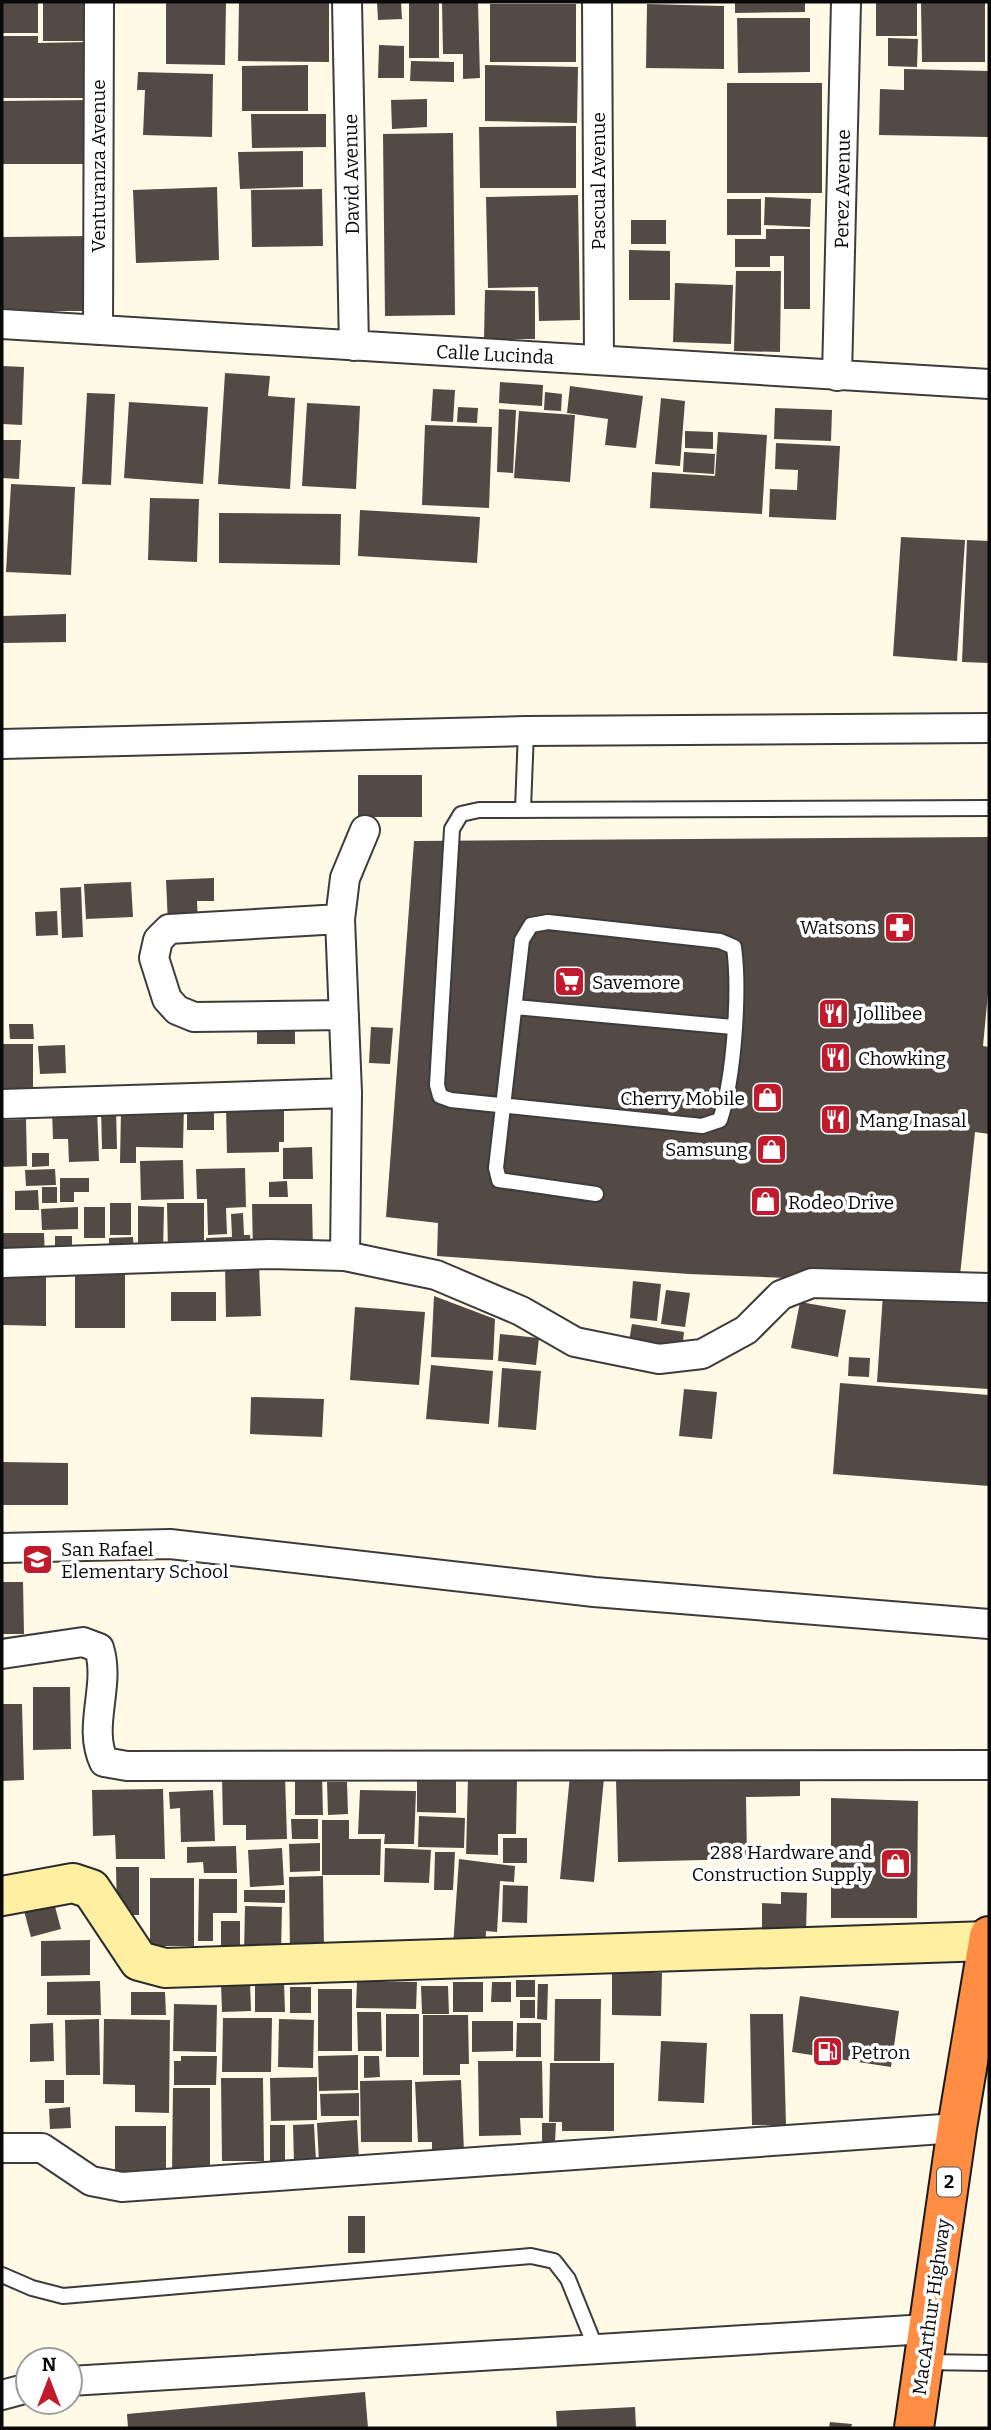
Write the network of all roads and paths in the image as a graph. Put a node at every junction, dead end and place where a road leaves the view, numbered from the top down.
1 (99, 2) edge
2 (347, 2) edge
3 (597, 2) edge
4 (846, 2) edge
5 (2, 324) edge
6 (98, 330) junction
7 (354, 346) junction
8 (599, 360) junction
9 (837, 376) junction
10 (989, 384) edge
11 (989, 728) edge
12 (526, 731) junction
13 (2, 744) edge
14 (989, 808) edge
15 (523, 809) junction
16 (365, 830) dead end
17 (340, 919) junction
18 (515, 1007) junction
19 (344, 1015) junction
20 (733, 1027) junction
21 (347, 1093) junction
22 (2, 1104) edge
23 (503, 1105) junction
24 (596, 1194) dead end
25 (345, 1256) junction
26 (2, 1263) edge
27 (989, 1288) edge
28 (2, 1548) edge
29 (989, 1624) edge
30 (2, 1654) edge
31 (989, 1765) edge
32 (2, 1896) edge
33 (989, 1939) edge
34 (957, 2128) junction
35 (2, 2148) edge
36 (2, 2275) edge
37 (924, 2346) junction
38 (597, 2351) junction
39 (989, 2363) edge
40 (84, 2380) edge
41 (914, 2428) edge

1 - 6 street, Venturanza Avenue
2 - 7 street, David Avenue
3 - 8 street, Pascual Avenue
4 - 9 street, Perez Avenue
5 - 6 street, Calle Lucinda
6 - 7 street, Calle Lucinda
7 - 8 street, Calle Lucinda
8 - 9 street, Calle Lucinda
9 - 10 street, Calle Lucinda
11 - 12 street
12 - 13 street
12 - 15 lane
14 - 15 lane
15 - 23 lane
16 - 17 street
17 - 19 street
17 - 19 street
18 - 20 lane
18 - 20 lane
18 - 23 lane
19 - 21 street
20 - 23 lane
21 - 22 street
21 - 25 street
23 - 24 lane
25 - 26 street
25 - 27 street
28 - 29 street
30 - 31 street
32 - 33 street
33 - 34 highway, MacArthur Highway / 2
34 - 35 street
34 - 37 highway, MacArthur Highway / 2
36 - 38 lane
37 - 38 street
37 - 39 lane
37 - 41 highway, MacArthur Highway / 2
38 - 40 street

